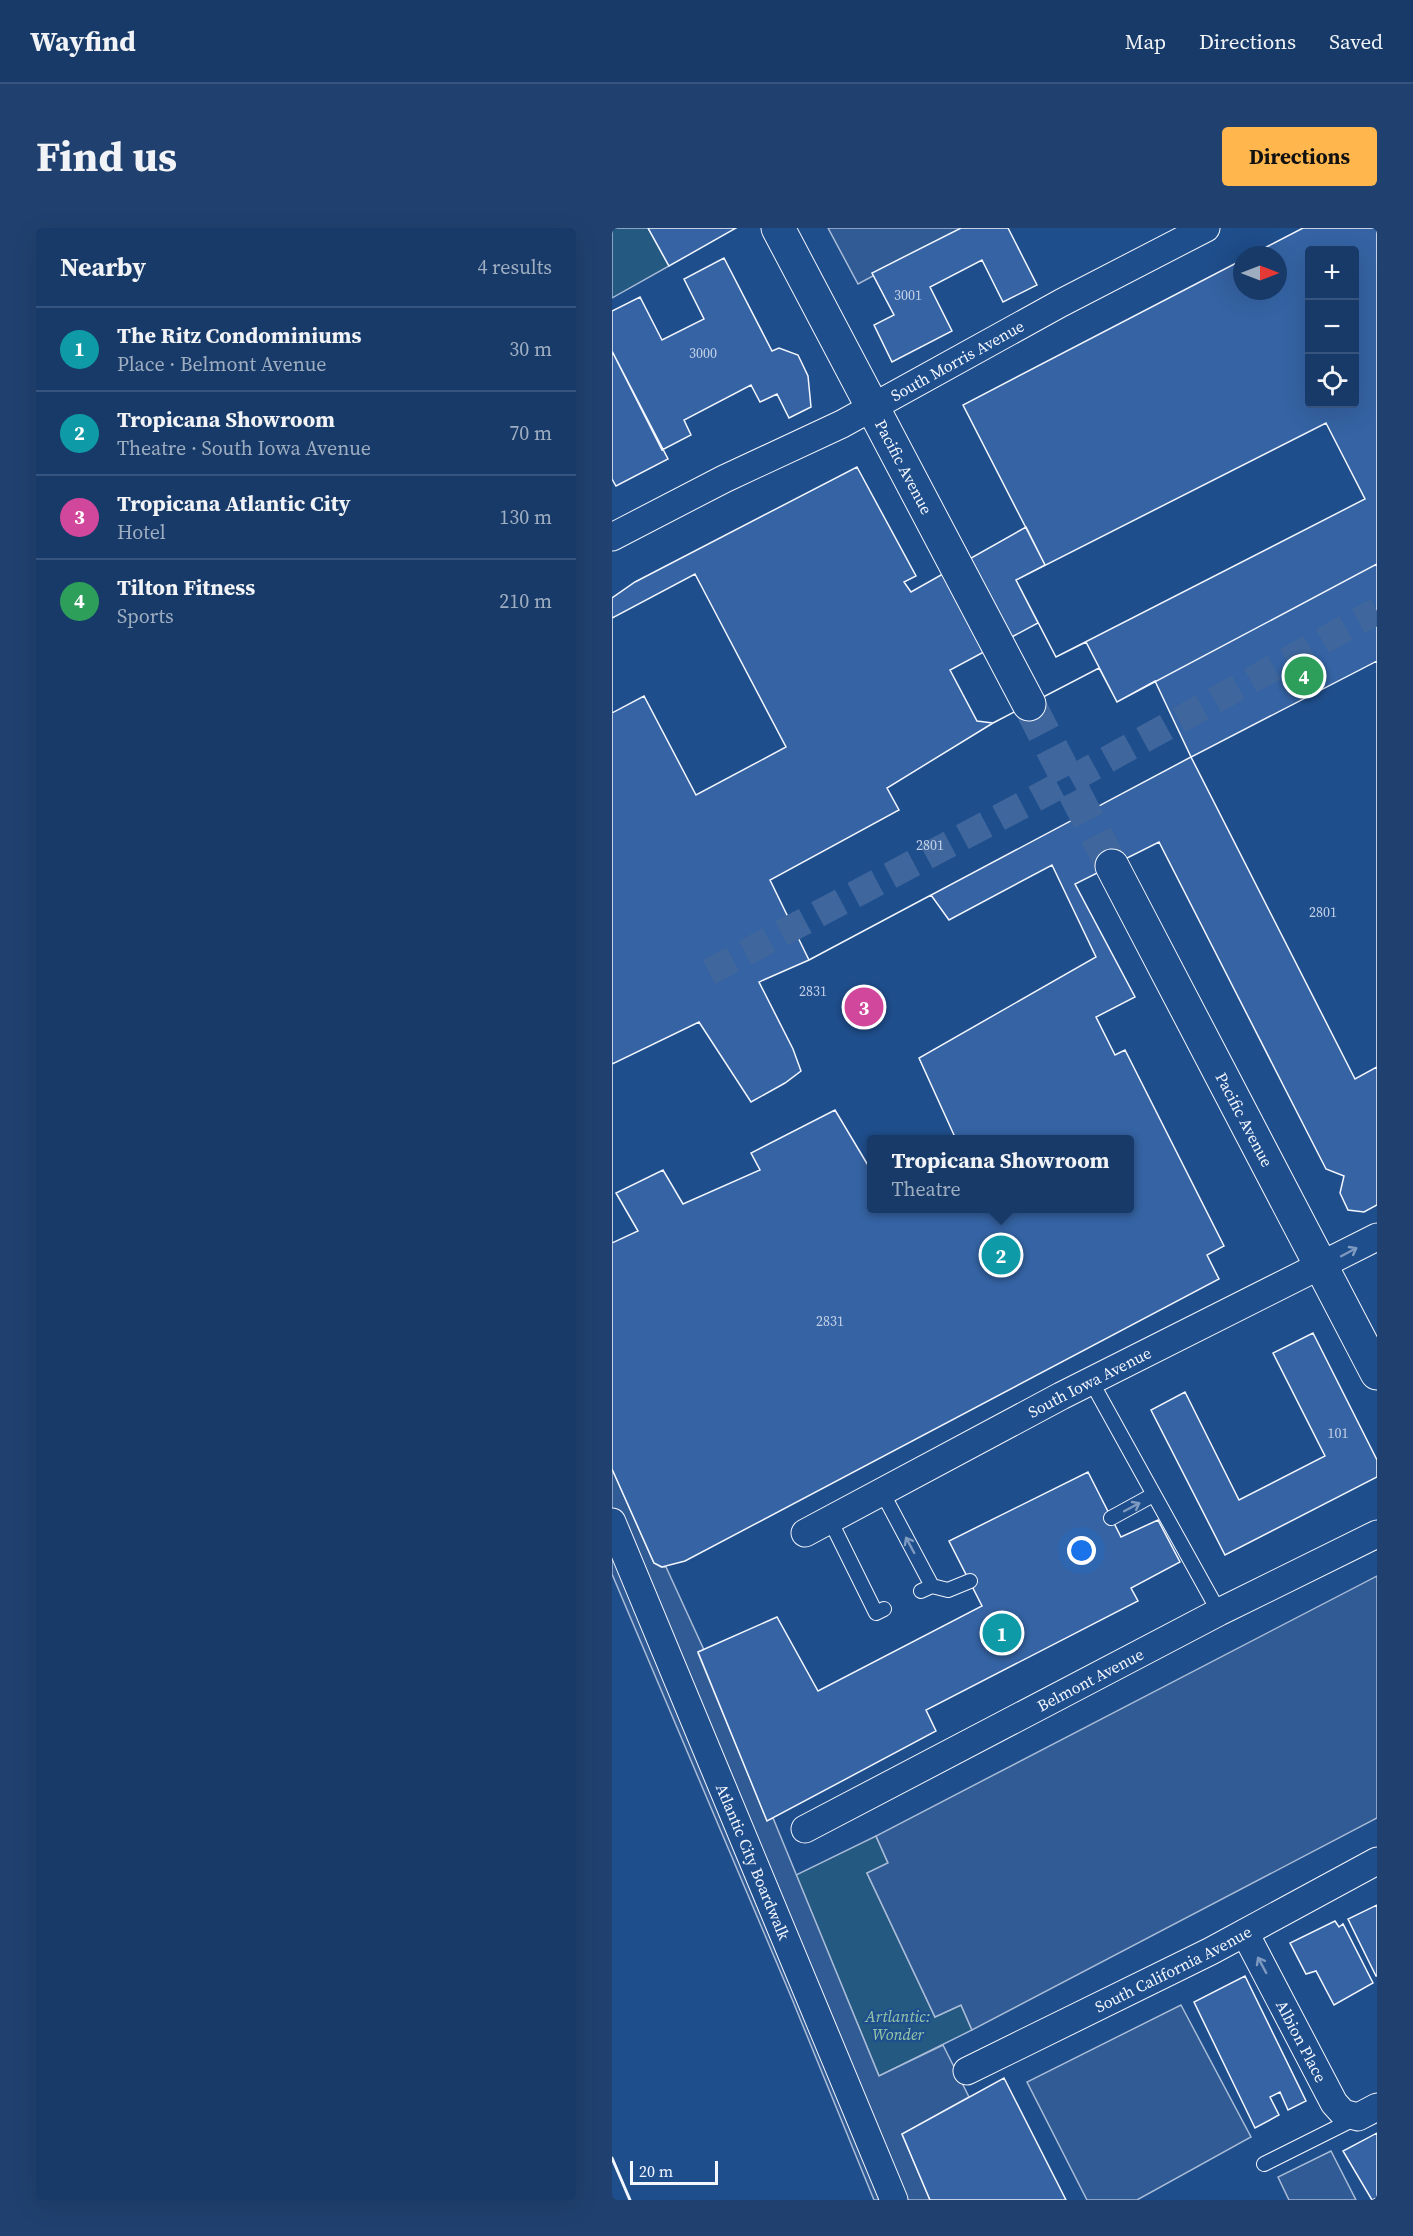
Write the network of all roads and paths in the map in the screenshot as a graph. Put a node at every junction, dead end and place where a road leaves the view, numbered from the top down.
1 (778, 228) edge
2 (1206, 228) edge
3 (873, 408) junction
4 (612, 537) edge
5 (1029, 704) tunnel mouth
6 (1112, 866) tunnel mouth
7 (1377, 1237) edge
8 (1322, 1266) junction
9 (1377, 1373) edge
10 (1091, 1381) junction
11 (882, 1492) junction
12 (1153, 1495) junction
13 (1111, 1518) dead end
14 (830, 1520) junction
15 (612, 1522) edge
16 (805, 1533) dead end
17 (1377, 1534) edge
18 (970, 1581) dead end
19 (884, 1609) dead end
20 (1219, 1612) junction
21 (805, 1829) dead end
22 (1377, 1861) edge
23 (1245, 1933) junction
24 (967, 2071) dead end
25 (1367, 2112) edge
26 (1264, 2163) dead end
27 (894, 2200) edge

1 - 3 street, Pacific Avenue
2 - 3 street, South Morris Avenue
3 - 4 street, South Morris Avenue
3 - 5 street, Pacific Avenue
6 - 8 street, Pacific Avenue
8 -> 7 street, South Iowa Avenue
8 - 9 street, Pacific Avenue
8 - 10 street, South Iowa Avenue
10 - 11 street, South Iowa Avenue
10 - 12 lane
11 - 14 street, South Iowa Avenue
18 -> 11 lane
13 -> 12 lane
12 - 20 lane
14 - 16 street, South Iowa Avenue
14 - 19 lane
15 - 27 street, Atlantic City Boardwalk
17 - 20 street, Belmont Avenue
20 - 21 street, Belmont Avenue
22 - 23 street, South California Avenue
23 - 24 street, South California Avenue
25 -> 23 street, Albion Place
25 - 26 lane

